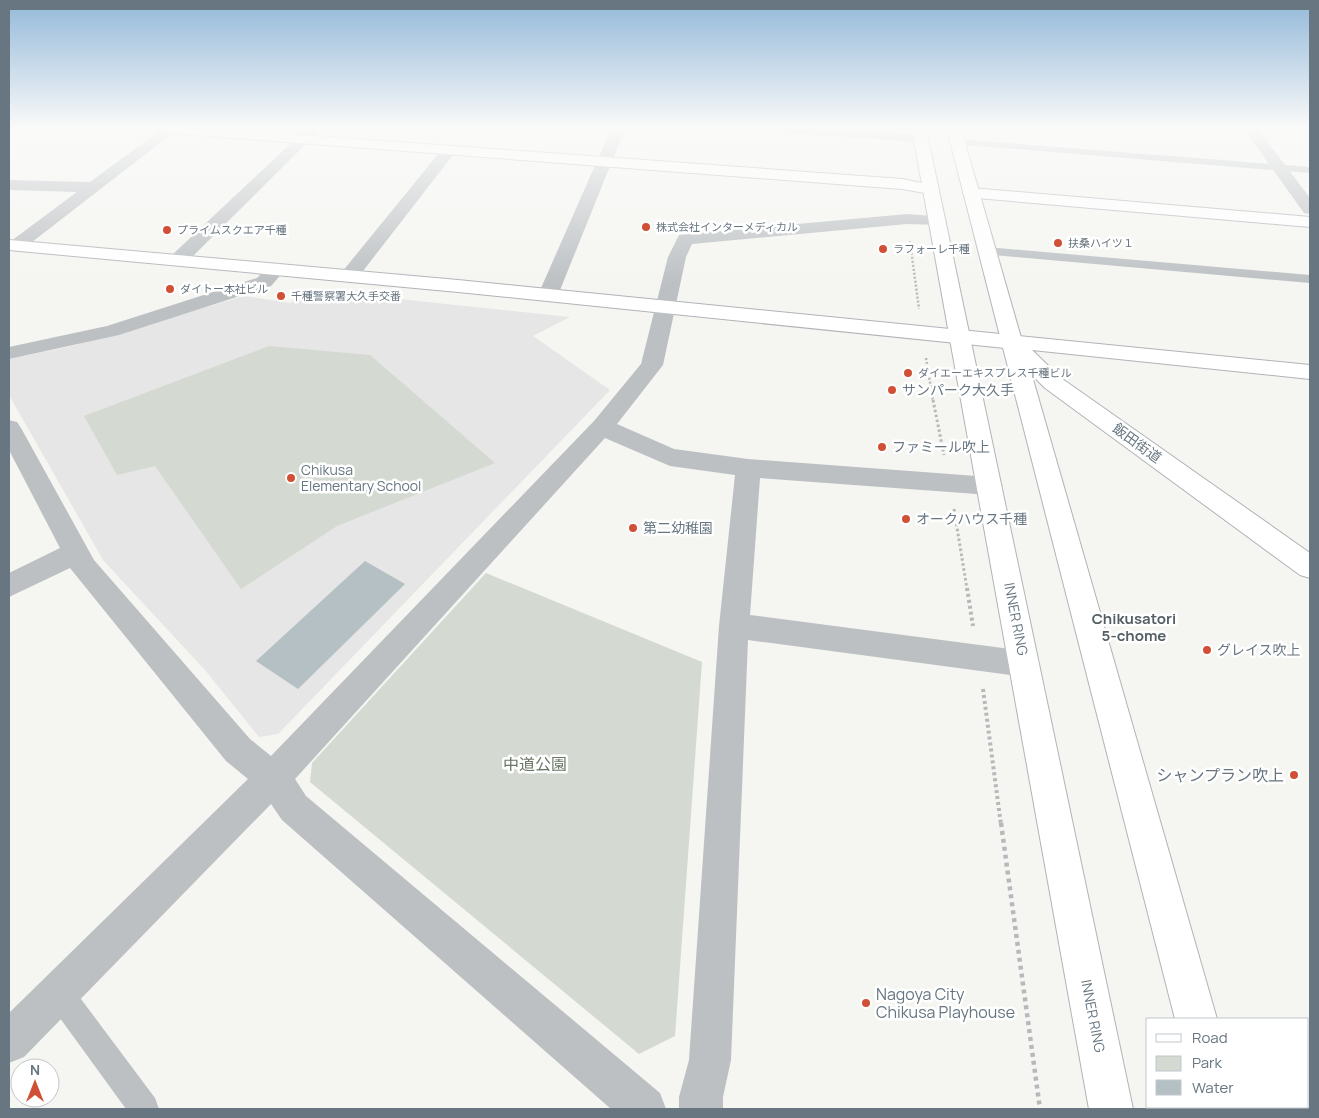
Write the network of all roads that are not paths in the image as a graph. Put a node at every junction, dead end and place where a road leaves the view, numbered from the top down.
1 (35, 181) edge
2 (100, 181) edge
3 (259, 181) edge
4 (424, 181) edge
5 (596, 181) edge
6 (864, 181) edge
7 (929, 181) edge
8 (968, 181) edge
9 (1290, 181) edge
10 (40, 184) junction
11 (9, 185) edge
12 (92, 187) junction
13 (931, 189) junction
14 (971, 193) junction
15 (1310, 209) edge
16 (938, 221) junction
17 (1310, 222) edge
18 (13, 245) edge
19 (986, 251) junction
20 (178, 260) junction
21 (277, 269) junction
22 (349, 276) junction
23 (1310, 279) edge
24 (548, 296) junction
25 (666, 307) junction
26 (960, 337) junction
27 (1010, 341) junction
28 (9, 353) edge
29 (1310, 372) edge
30 (602, 427) junction
31 (10, 434) edge
32 (748, 468) junction
33 (990, 486) junction
34 (75, 553) junction
35 (1310, 567) edge
36 (9, 586) edge
37 (734, 626) junction
38 (1025, 664) junction
39 (272, 778) junction
40 (58, 994) junction
41 (1196, 1018) edge
42 (9, 1042) edge
43 (144, 1109) edge
44 (644, 1109) edge
45 (701, 1109) edge
46 (1111, 1109) edge

1 - 10 street
2 - 12 street
3 - 20 street
4 - 22 street
5 - 24 street
6 - 13 street
7 - 13 street, INNER RING
8 - 14 street
9 - 15 street
10 - 11 street
10 - 12 street
12 - 18 street
13 - 16 street, INNER RING
14 - 17 street
14 - 19 street
16 - 25 street
16 - 26 street, INNER RING
18 - 20 street
19 - 23 lane
19 - 27 street
20 - 21 street
21 - 22 street
21 - 28 street
22 - 24 street
24 - 25 street
25 - 26 street
25 - 30 street
26 - 27 street
26 - 33 street, INNER RING
27 - 29 street
27 - 35 street, 飯田街道
27 - 41 street
30 - 32 street
30 - 39 street
31 - 34 street
32 - 33 street
32 - 37 street
33 - 38 street, INNER RING
34 - 36 street
34 - 39 street
37 - 38 street
37 - 45 street
38 - 46 street, INNER RING
39 - 40 street
39 - 44 street
40 - 42 street
40 - 43 lane

